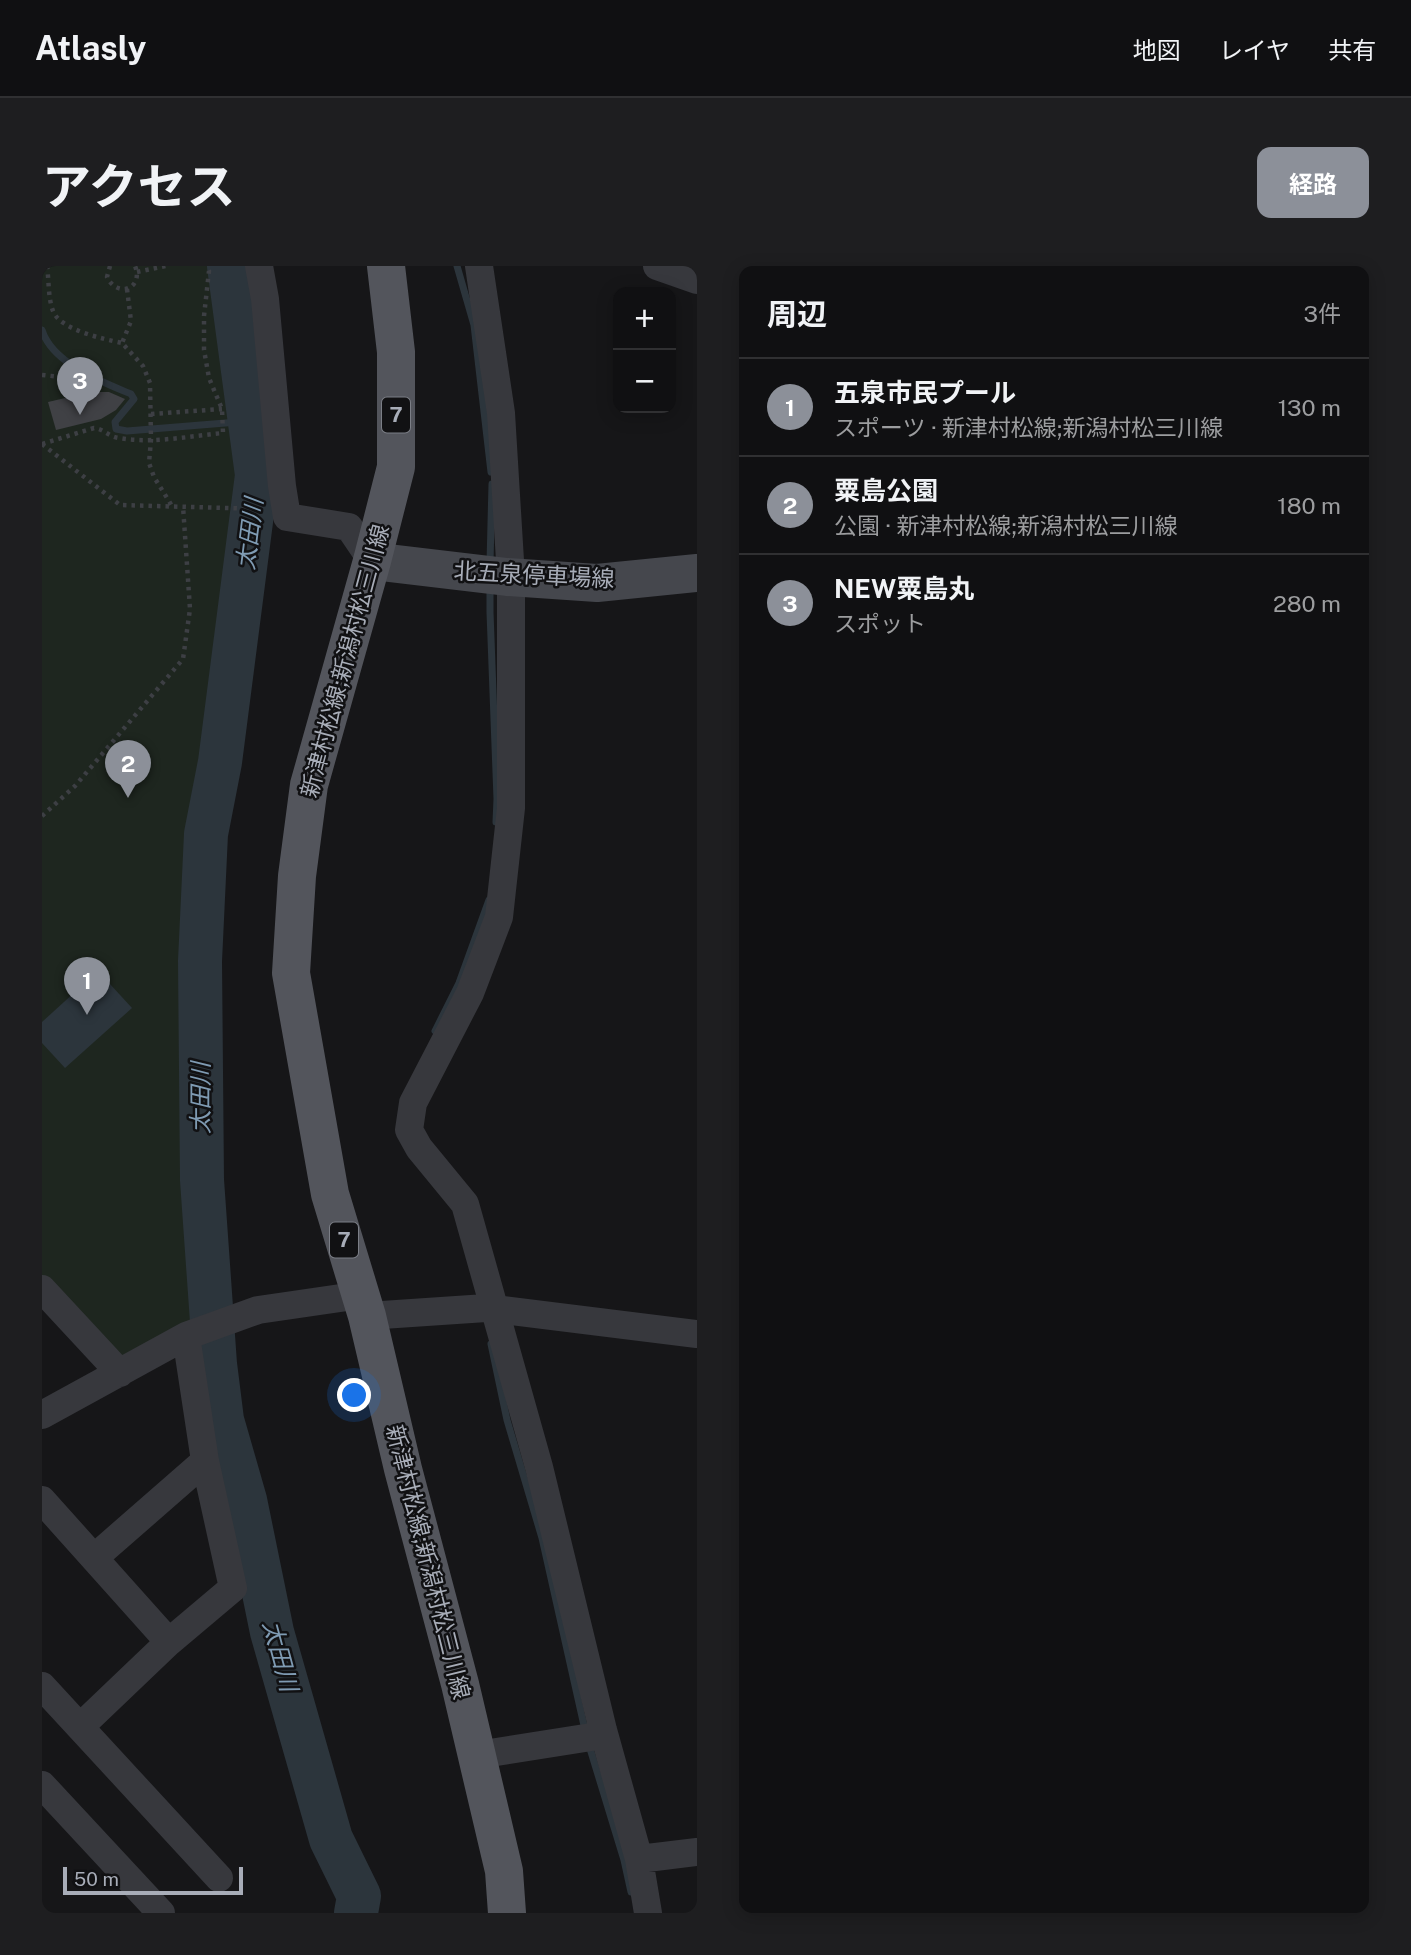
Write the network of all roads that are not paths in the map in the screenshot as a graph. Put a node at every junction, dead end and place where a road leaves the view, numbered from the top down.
1 (259, 266) edge
2 (386, 266) edge
3 (479, 266) edge
4 (657, 266) edge
5 (697, 281) edge
6 (372, 561) junction
7 (697, 573) edge
8 (512, 577) junction
9 (42, 1289) edge
10 (364, 1306) junction
11 (495, 1309) junction
12 (697, 1335) edge
13 (186, 1336) junction
14 (120, 1373) junction
15 (42, 1415) edge
16 (205, 1461) junction
17 (42, 1500) edge
18 (94, 1558) junction
19 (169, 1642) junction
20 (42, 1686) edge
21 (80, 1727) junction
22 (604, 1735) junction
23 (477, 1755) junction
24 (42, 1785) edge
25 (697, 1852) edge
26 (639, 1859) junction
27 (219, 1878) dead end
28 (161, 1913) edge
29 (507, 1913) edge
30 (648, 1913) edge

1 - 6 street
2 - 6 main road, 新津村松線;新潟村松三川線 / 7
3 - 8 street
4 - 5 street
6 - 8 main road, 北五泉停車場線
6 - 10 main road, 新津村松線;新潟村松三川線 / 7
7 - 8 main road, 北五泉停車場線
8 - 11 street
9 - 14 street
10 - 11 street
10 - 13 street
10 - 23 main road, 新津村松線;新潟村松三川線 / 7
11 - 12 street
11 - 22 street
13 - 14 street
13 - 16 street
14 - 15 street
16 - 18 street
16 - 19 street
17 - 18 street
18 - 19 street
19 - 21 street
20 - 21 street
21 - 27 street
22 - 23 street
22 - 26 street
23 - 29 main road, 新津村松線;新潟村松三川線 / 7
24 - 28 street
25 - 26 street
26 - 30 street

